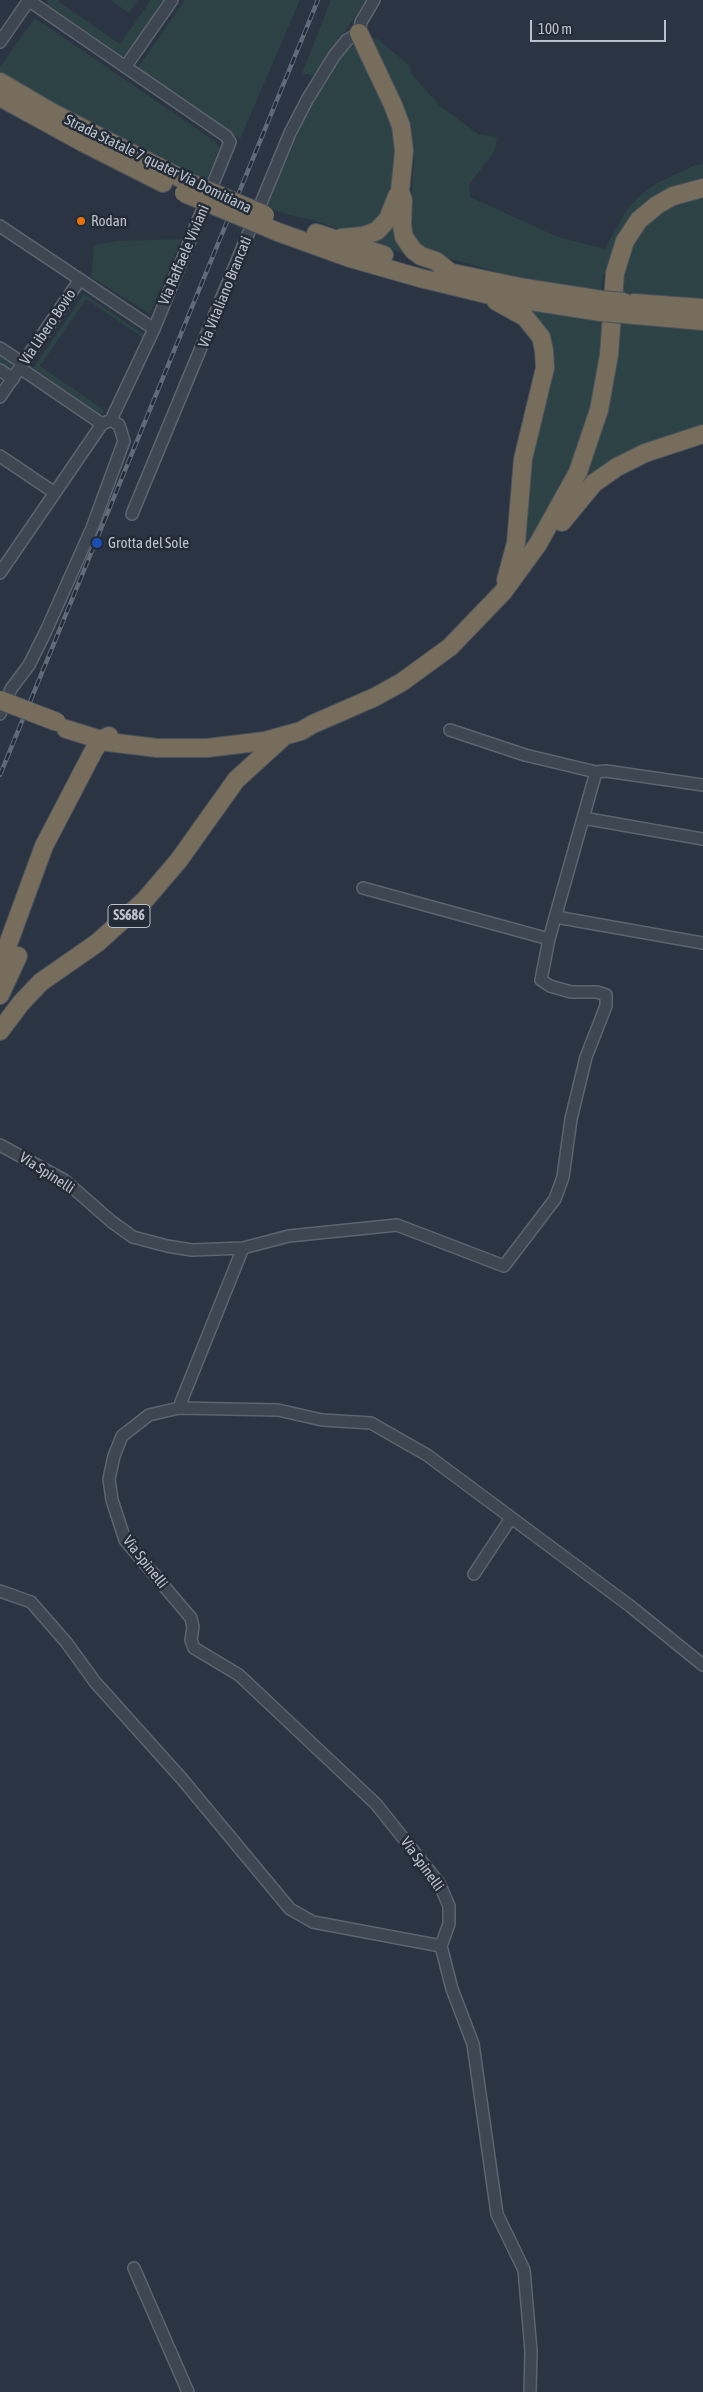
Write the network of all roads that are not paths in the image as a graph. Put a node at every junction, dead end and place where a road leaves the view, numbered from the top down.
1 (29, 0) edge
2 (172, 0) edge
3 (374, 0) edge
4 (358, 33) junction
5 (0, 42) edge
6 (126, 66) junction
7 (2, 88) edge
8 (703, 188) edge
9 (400, 192) junction
10 (0, 226) edge
11 (280, 227) junction
12 (333, 239) junction
13 (451, 273) junction
14 (79, 281) junction
15 (486, 294) junction
16 (602, 306) junction
17 (623, 308) junction
18 (703, 308) edge
19 (703, 320) edge
20 (154, 329) junction
21 (0, 348) edge
22 (21, 366) junction
23 (0, 370) edge
24 (13, 378) junction
25 (0, 380) edge
26 (0, 397) edge
27 (106, 422) junction
28 (703, 434) edge
29 (0, 456) edge
30 (54, 493) junction
31 (132, 514) dead end
32 (538, 544) junction
33 (4, 560) edge
34 (0, 573) edge
35 (503, 592) junction
36 (0, 700) edge
37 (0, 714) edge
38 (313, 724) junction
39 (61, 726) junction
40 (450, 730) dead end
41 (117, 733) junction
42 (284, 736) junction
43 (101, 740) junction
44 (222, 742) junction
45 (185, 744) junction
46 (88, 762) junction
47 (596, 772) junction
48 (236, 780) junction
49 (703, 786) edge
50 (583, 818) junction
51 (703, 839) edge
52 (363, 888) dead end
53 (556, 917) junction
54 (549, 939) junction
55 (703, 943) edge
56 (18, 956) dead end
57 (0, 966) edge
58 (0, 995) edge
59 (0, 1032) edge
60 (0, 1145) edge
61 (243, 1248) junction
62 (180, 1405) junction
63 (511, 1518) junction
64 (474, 1574) dead end
65 (0, 1591) edge
66 (703, 1665) edge
67 (441, 1946) junction
68 (134, 2268) dead end
69 (188, 2392) edge
70 (530, 2392) edge

1 - 5 street
1 - 6 street, Via Raffaele Viviani
2 - 6 street
3 - 4 street, Via Vitaliano Brancati
4 - 9 highway
4 - 31 street, Via Vitaliano Brancati
6 - 20 street, Via Raffaele Viviani
7 - 11 highway, Strada Statale 7 quater Via Domitiana, bridge
8 - 32 highway
9 - 12 highway
9 - 13 highway
10 - 14 street
11 - 12 highway, Strada Statale 7 quater Via Domitiana
11 - 15 highway, Strada Statale 7 quater Via Domitiana
12 - 13 highway, Strada Statale 7 quater Via Domitiana
13 - 16 highway, Strada Statale 7 quater Via Domitiana
14 - 20 street
14 - 22 street, Via Libero Bovio
15 - 16 highway, Strada Statale 7 quater Via Domitiana
15 - 35 highway
16 - 17 highway, Strada Statale 7 quater Via Domitiana, bridge
17 - 18 highway, Strada Statale 7 quater Via Domitiana
17 - 19 highway, Strada Statale 7 quater Via Domitiana
20 - 27 street, Via Raffaele Viviani
21 - 22 street
22 - 24 street, Via Libero Bovio
22 - 27 street
23 - 24 street
24 - 25 street
24 - 26 street, Via Libero Bovio
27 - 30 street, Via Raffaele Viviani
27 - 37 street
28 - 32 highway
29 - 30 street
30 - 33 street, Via Raffaele Viviani
32 - 35 highway, SS686
33 - 34 street, Via Raffaele Viviani
35 - 38 highway, SS686
36 - 39 highway, SS686, bridge
38 - 42 highway, SS686
38 - 44 highway, SS686
39 - 41 highway, SS686
39 - 43 highway, SS686
39 - 46 highway, SS686
40 - 47 street
41 - 43 highway, SS686
41 - 45 highway, SS686
42 - 44 highway, SS686
42 - 48 highway, SS686
43 - 45 highway, SS686
43 - 46 highway
44 - 45 highway, SS686
44 - 48 highway
46 - 57 highway
47 - 49 street
47 - 50 street
48 - 59 highway, SS686
50 - 51 street
50 - 53 street
52 - 54 street
53 - 54 street
53 - 55 street
54 - 61 street, Via Spinelli
56 - 58 highway
60 - 61 street, Via Spinelli
61 - 62 street
62 - 63 street
62 - 67 street, Via Spinelli
63 - 64 street
63 - 66 street
65 - 67 street
67 - 70 street
68 - 69 street

